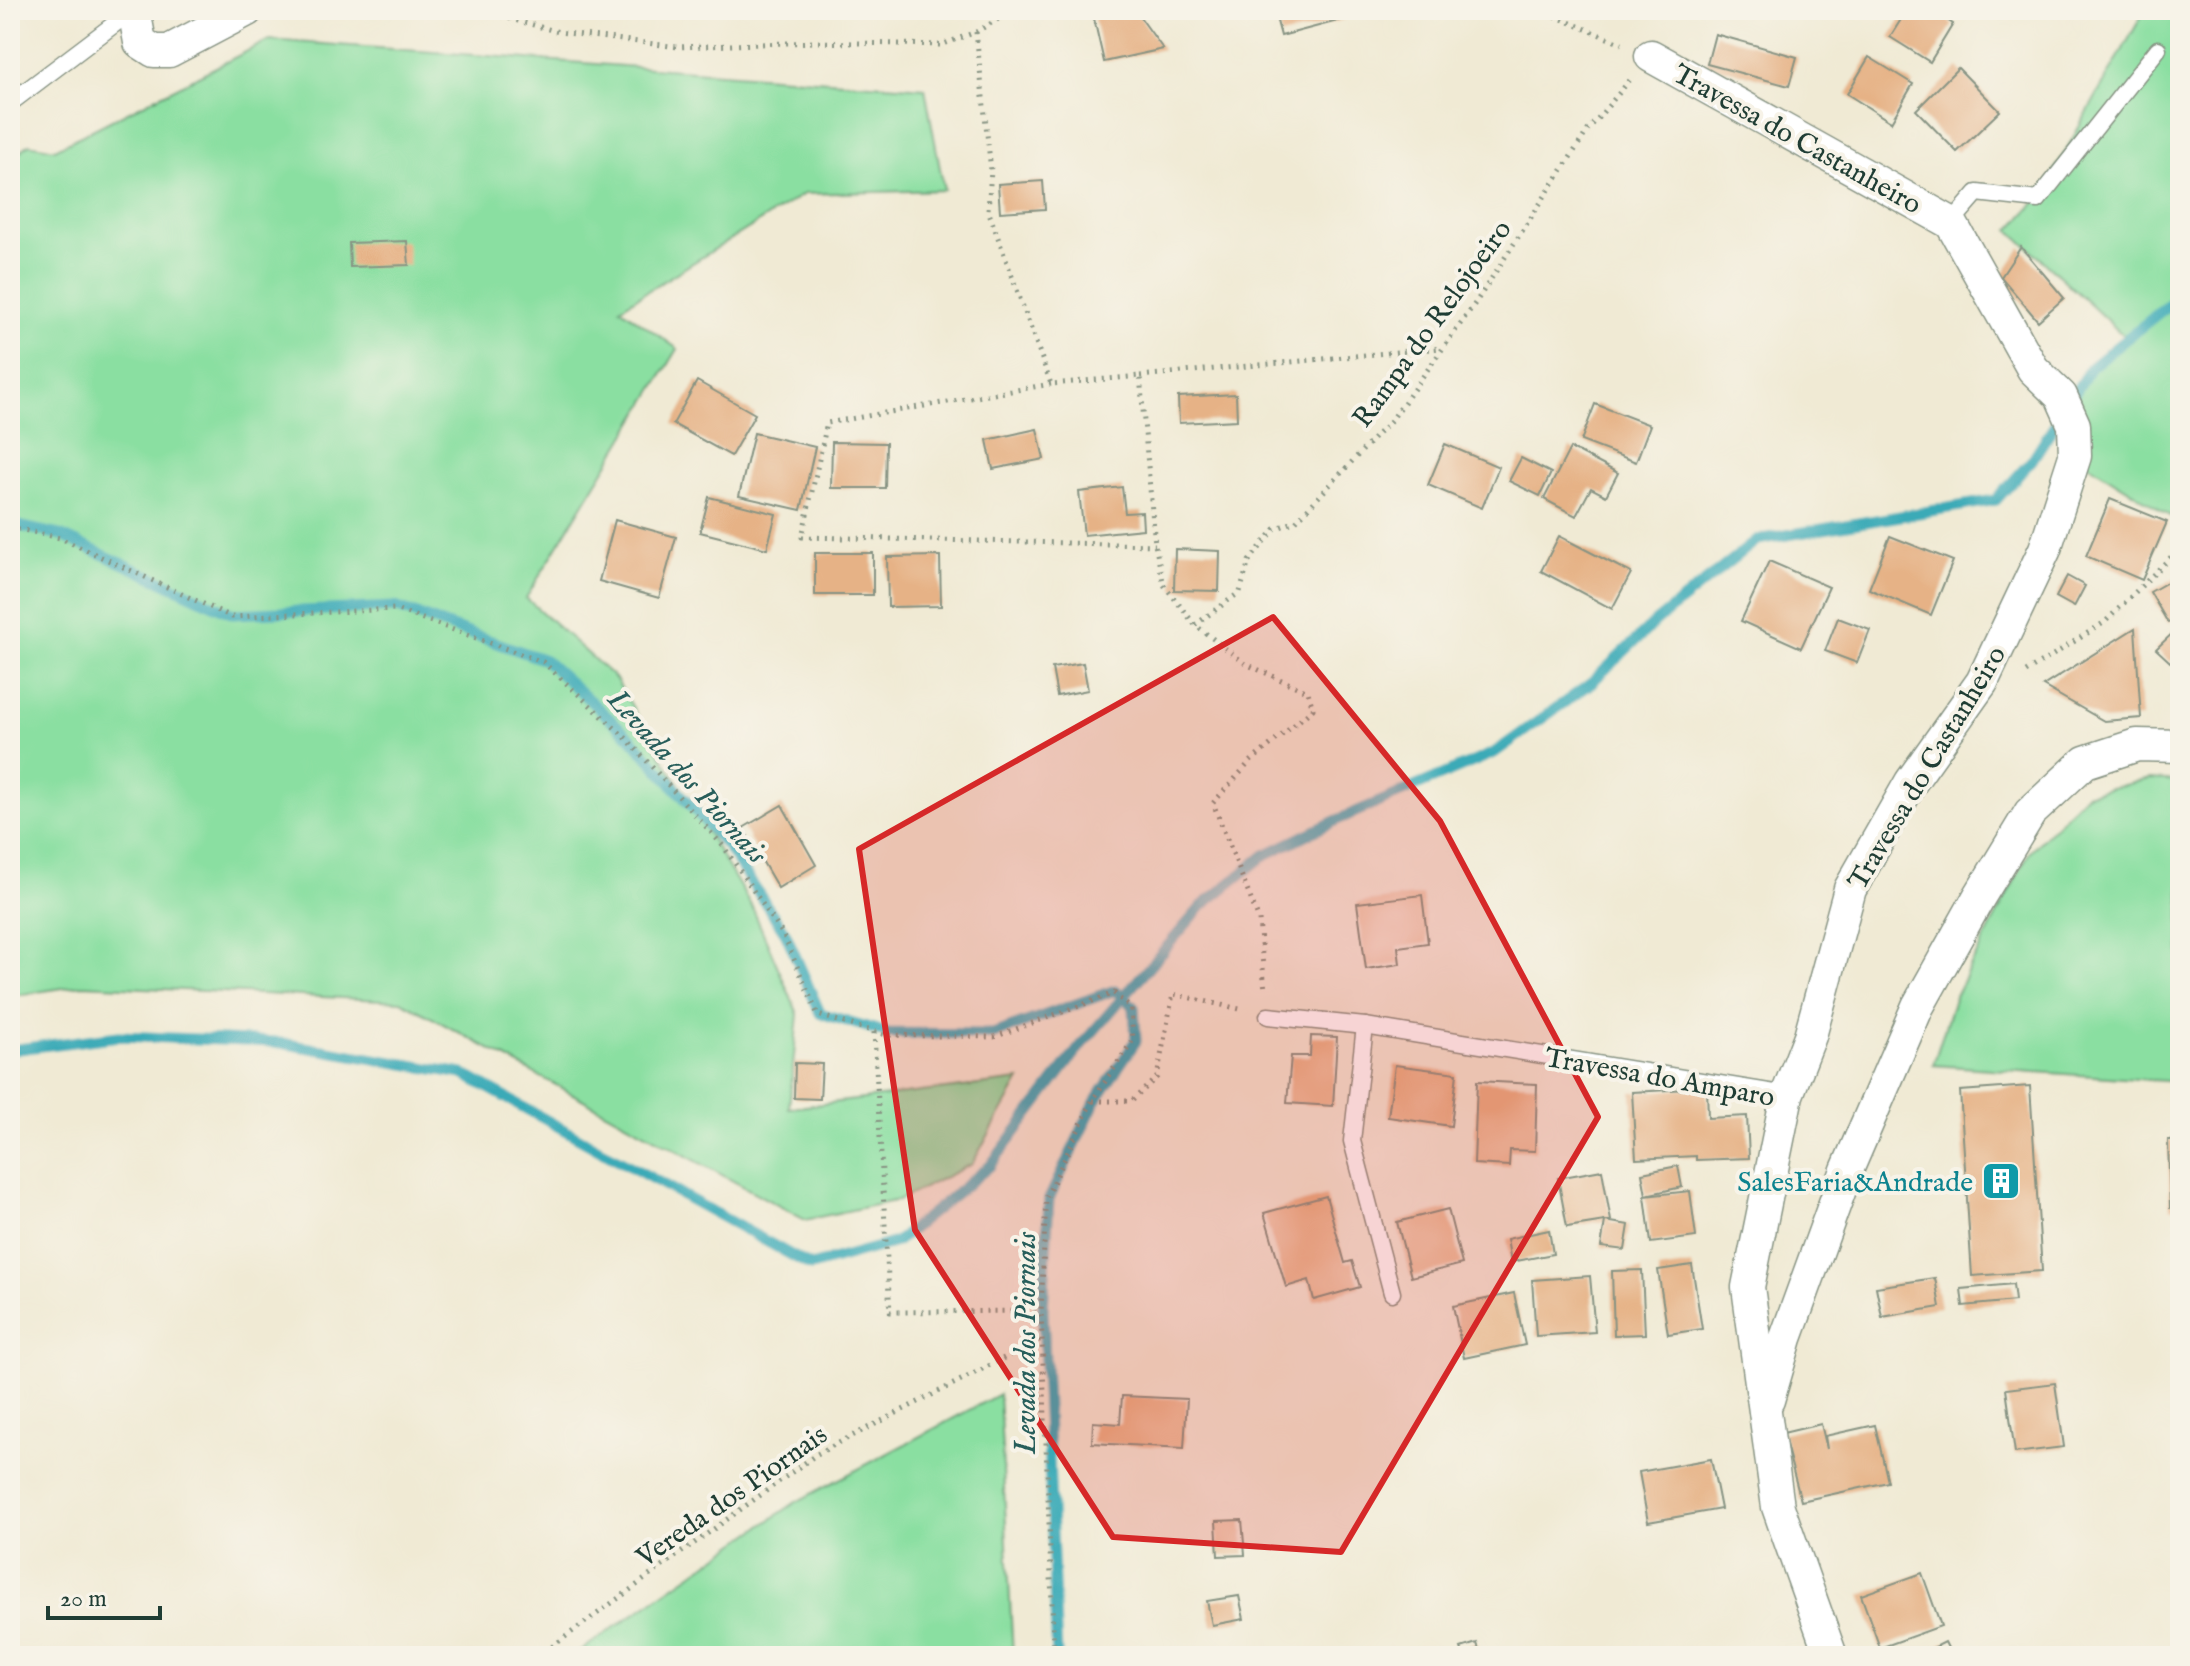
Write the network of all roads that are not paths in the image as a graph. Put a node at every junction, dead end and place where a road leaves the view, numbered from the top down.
1 (134, 10) edge
2 (247, 10) edge
3 (2158, 49) dead end
4 (1651, 56) road end
5 (10, 103) edge
6 (1951, 223) junction
7 (2180, 746) edge
8 (1268, 1016) road end
9 (1365, 1026) junction
10 (1787, 1095) junction
11 (1392, 1293) dead end
12 (1764, 1411) junction
13 (1831, 1656) edge

1 - 2 street
1 - 5 lane
3 - 6 lane
4 - 6 street, Travessa do Castanheiro
6 - 10 street, Travessa do Castanheiro
7 - 12 street
8 - 9 lane, Travessa do Amparo
9 - 10 lane, Travessa do Amparo
9 - 11 lane
10 - 12 street, Travessa do Amparo
12 - 13 street, Travessa do Amparo

